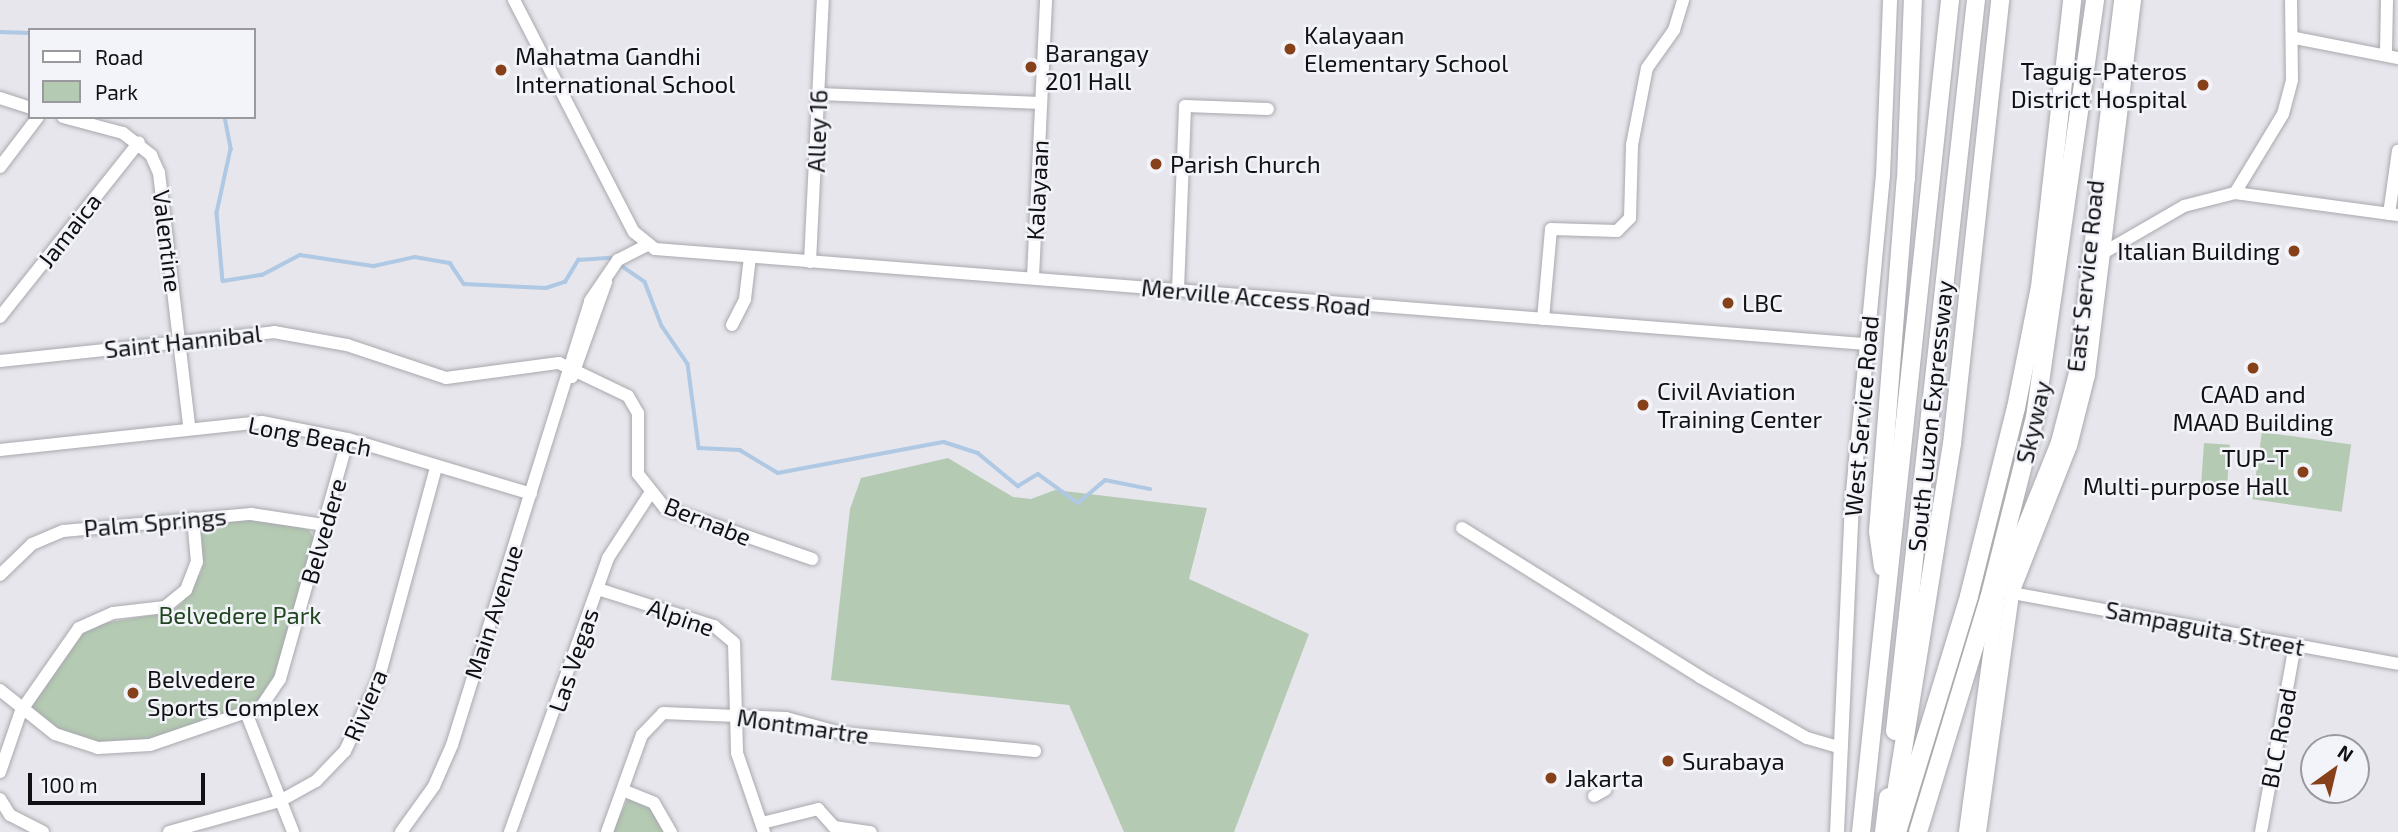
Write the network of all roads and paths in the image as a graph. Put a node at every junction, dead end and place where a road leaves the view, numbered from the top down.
1 (514, 0) edge
2 (823, 0) edge
3 (1046, 0) edge
4 (1683, 0) edge
5 (1890, 0) edge
6 (1913, 0) edge
7 (1950, 0) edge
8 (1976, 0) edge
9 (2000, 0) edge
10 (2072, 0) edge
11 (2095, 0) edge
12 (2121, 0) edge
13 (2134, 0) edge
14 (2291, 0) edge
15 (2387, 0) edge
16 (2120, 33) junction
17 (2393, 34) edge
18 (2295, 38) junction
19 (2392, 55) edge
20 (819, 94) junction
21 (0, 98) edge
22 (1041, 103) junction
23 (28, 107) edge
24 (1268, 109) dead end
25 (36, 119) edge
26 (69, 119) edge
27 (139, 142) junction
28 (2398, 151) edge
29 (0, 167) edge
30 (2235, 192) junction
31 (2393, 215) edge
32 (646, 246) junction
33 (2103, 253) junction
34 (750, 257) junction
35 (810, 262) junction
36 (1033, 277) junction
37 (1178, 290) junction
38 (0, 317) edge
39 (1543, 318) junction
40 (732, 326) dead end
41 (180, 340) junction
42 (1866, 344) junction
43 (0, 361) edge
44 (572, 369) junction
45 (190, 426) junction
46 (348, 439) junction
47 (0, 450) edge
48 (436, 468) junction
49 (531, 494) junction
50 (649, 495) junction
51 (193, 518) junction
52 (326, 525) junction
53 (1462, 528) dead end
54 (812, 559) dead end
55 (0, 575) edge
56 (1888, 583) junction
57 (598, 589) junction
58 (2012, 593) junction
59 (2295, 645) junction
60 (2398, 664) edge
61 (0, 690) edge
62 (21, 711) junction
63 (247, 715) junction
64 (734, 715) junction
65 (1842, 748) junction
66 (1035, 751) dead end
67 (0, 772) edge
68 (625, 791) junction
69 (0, 799) edge
70 (280, 801) junction
71 (763, 827) edge
72 (43, 832) edge
73 (169, 832) edge
74 (293, 832) edge
75 (401, 832) edge
76 (510, 832) edge
77 (607, 832) edge
78 (671, 832) edge
79 (871, 832) edge
80 (1837, 832) edge
81 (1860, 832) edge
82 (1887, 832) edge
83 (1897, 832) edge
84 (1918, 832) edge
85 (1966, 832) edge
86 (1979, 832) edge
87 (2260, 832) edge

1 - 32 street
2 - 20 street, Alley 16
3 - 22 street, Kalayaan
4 - 39 street
5 - 42 main road, West Service Road
6 - 56 highway
7 - 56 highway, South Luzon Expressway
8 - 82 highway, South Luzon Expressway
9 - 82 highway
10 - 83 highway, Skyway
11 - 84 highway, Skyway
12 - 16 main road, East Service Road
13 - 16 main road, East Service Road
14 - 18 street
15 - 17 street
16 - 33 main road, East Service Road
16 - 85 main road, East Service Road
17 - 19 street
18 - 19 street
18 - 30 street
20 - 22 street
20 - 35 street, Alley 16
21 - 23 street
22 - 36 street, Kalayaan
24 - 37 street
25 - 29 street
26 - 27 street
27 - 38 street, Jamaica
27 - 41 street, Valentine
28 - 31 street
30 - 31 street
30 - 33 street
32 - 34 street, Merville Access Road
32 - 44 street, Main Avenue
33 - 58 main road, East Service Road
34 - 35 street, Merville Access Road
34 - 40 street
35 - 36 street, Merville Access Road
36 - 37 street, Merville Access Road
37 - 39 street, Merville Access Road
39 - 42 street, Merville Access Road
41 - 43 street, Saint Hannibal
41 - 44 street, Saint Hannibal
41 - 45 street, Valentine
42 - 65 main road, West Service Road
44 - 49 street, Main Avenue
44 - 50 street, Bernabe
45 - 46 street, Long Beach
45 - 47 street, Long Beach
46 - 48 street, Long Beach
46 - 52 street, Belvedere
48 - 49 street, Long Beach
48 - 70 street, Riviera
49 - 75 street, Main Avenue
50 - 54 street, Bernabe
50 - 57 street, Las Vegas
51 - 52 street, Palm Springs
51 - 55 street, Palm Springs
51 - 62 street
52 - 63 street, Belvedere
53 - 65 street
56 - 81 highway, South Luzon Expressway
57 - 64 street, Alpine
57 - 76 street, Las Vegas
58 - 59 street, Sampaguita Street
58 - 86 main road, East Service Road
59 - 60 street, Sampaguita Street
59 - 87 street, BLC Road
61 - 62 street, Belvedere
62 - 63 street, Belvedere
62 - 67 street
63 - 70 street
64 - 66 street, Montmartre
64 - 68 street, Montmartre
64 - 71 street, Alpine
65 - 80 main road, West Service Road
68 - 77 street, Montmartre
68 - 78 street
69 - 72 street
70 - 73 street, Riviera
70 - 74 street
71 - 79 street

